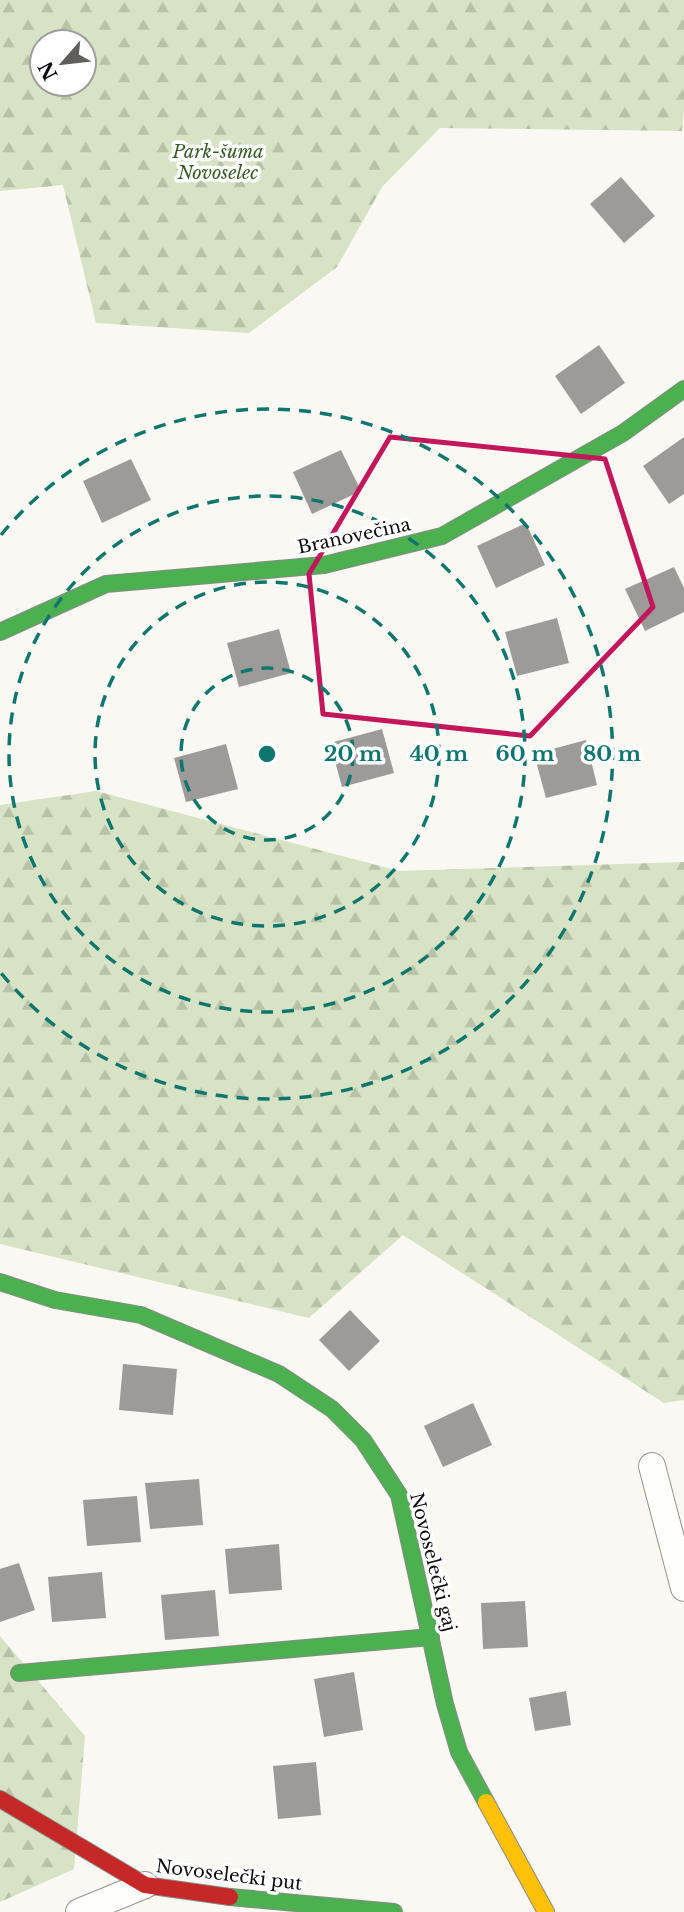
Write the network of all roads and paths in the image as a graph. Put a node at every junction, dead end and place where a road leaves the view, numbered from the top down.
1 (684, 389) edge
2 (0, 632) edge
3 (0, 1282) edge
4 (652, 1466) dead end
5 (684, 1588) edge
6 (431, 1637) junction
7 (19, 1672) dead end
8 (0, 1798) edge
9 (145, 1885) junction
10 (79, 1912) edge
11 (394, 1912) edge
12 (546, 1912) edge

1 - 2 street, Branovečina
3 - 6 street, Novoselečki gaj
4 - 5 street
6 - 7 street
6 - 12 street, Novoselečki gaj
8 - 9 street, Novoselečki put
9 - 10 street
9 - 11 street, Novoselečki put

